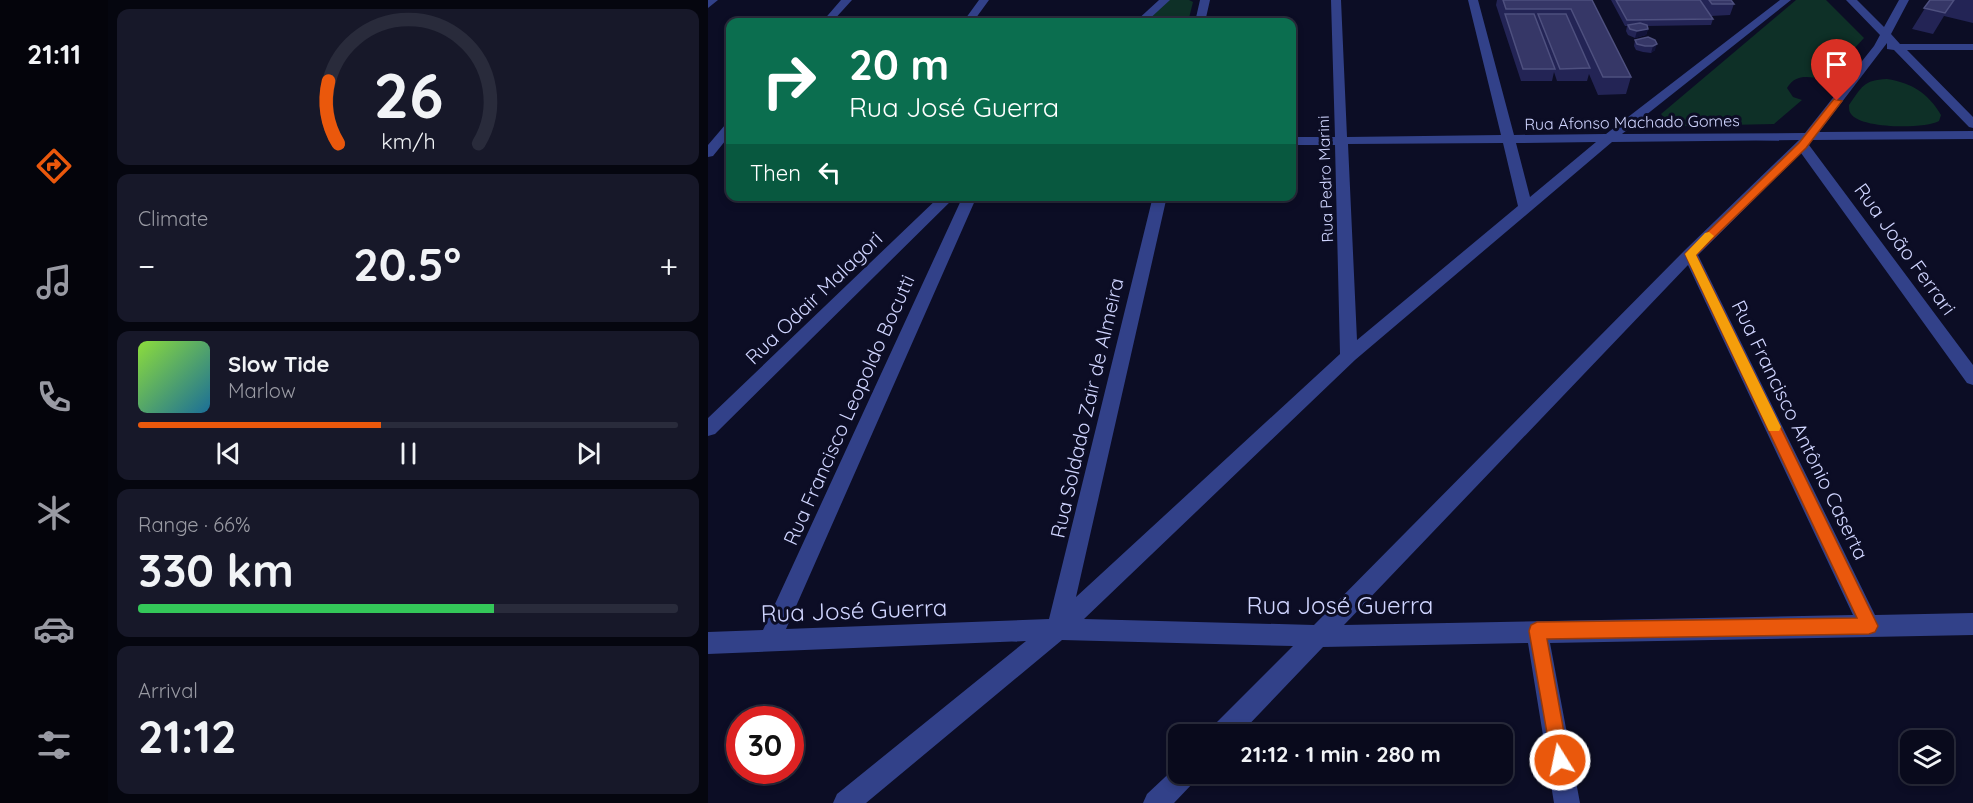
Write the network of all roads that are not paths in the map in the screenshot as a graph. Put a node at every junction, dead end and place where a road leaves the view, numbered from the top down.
1 (713, 0) edge
2 (847, 0) edge
3 (984, 0) edge
4 (1165, 0) edge
5 (1205, 0) edge
6 (1336, 0) edge
7 (1473, 0) edge
8 (1786, 0) edge
9 (1851, 0) edge
10 (1904, 0) edge
11 (708, 4) edge
12 (831, 18) edge
13 (971, 18) edge
14 (1145, 18) edge
15 (1201, 18) edge
16 (1882, 41) junction
17 (1898, 47) junction
18 (1973, 47) edge
19 (1973, 124) edge
20 (726, 132) edge
21 (1973, 135) edge
22 (1608, 138) junction
23 (1509, 140) junction
24 (1296, 141) edge
25 (1341, 141) junction
26 (1806, 141) junction
27 (726, 146) edge
28 (710, 148) edge
29 (944, 201) edge
30 (968, 201) edge
31 (1159, 201) edge
32 (1526, 207) junction
33 (1690, 254) junction
34 (1349, 356) junction
35 (1973, 378) edge
36 (708, 429) edge
37 (1973, 624) edge
38 (1869, 626) junction
39 (1058, 629) junction
40 (1537, 631) junction
41 (1317, 636) junction
42 (769, 642) junction
43 (708, 643) edge
44 (1232, 724) edge
45 (1174, 784) edge
46 (846, 803) edge
47 (1156, 803) edge
48 (1567, 803) edge

1 - 11 street
2 - 12 street
3 - 13 street
4 - 14 street
5 - 15 street
6 - 25 street, Rua Pedro Marini
7 - 23 street
8 - 22 street
9 - 16 street
10 - 16 street
16 - 17 street
16 - 26 street
17 - 18 street
17 - 19 street
20 - 28 street
21 - 26 street, Rua Afonso Machado Gomes
22 - 23 street, Rua Afonso Machado Gomes
22 - 26 street, Rua Afonso Machado Gomes
22 - 32 street
23 - 25 street, Rua Afonso Machado Gomes
23 - 32 street
24 - 25 street, Rua Afonso Machado Gomes
25 - 34 street, Rua Pedro Marini
26 - 33 street
26 - 35 street, Rua João Ferrari
27 - 28 street
29 - 36 street, Rua Odair Malagori
30 - 42 street, Rua Francisco Leopoldo Bocutti
31 - 39 street, Rua Soldado Zair de Almeira
32 - 34 street
33 - 38 street, Rua Francisco Antônio Caserta
33 - 41 street
34 - 39 street
37 - 38 street, Rua José Guerra
38 - 40 street, Rua José Guerra
39 - 41 street, Rua José Guerra
39 - 42 street, Rua José Guerra
39 - 46 street
40 - 41 street, Rua José Guerra
40 - 48 street
41 - 44 street
42 - 43 street, Rua José Guerra
45 - 47 street

